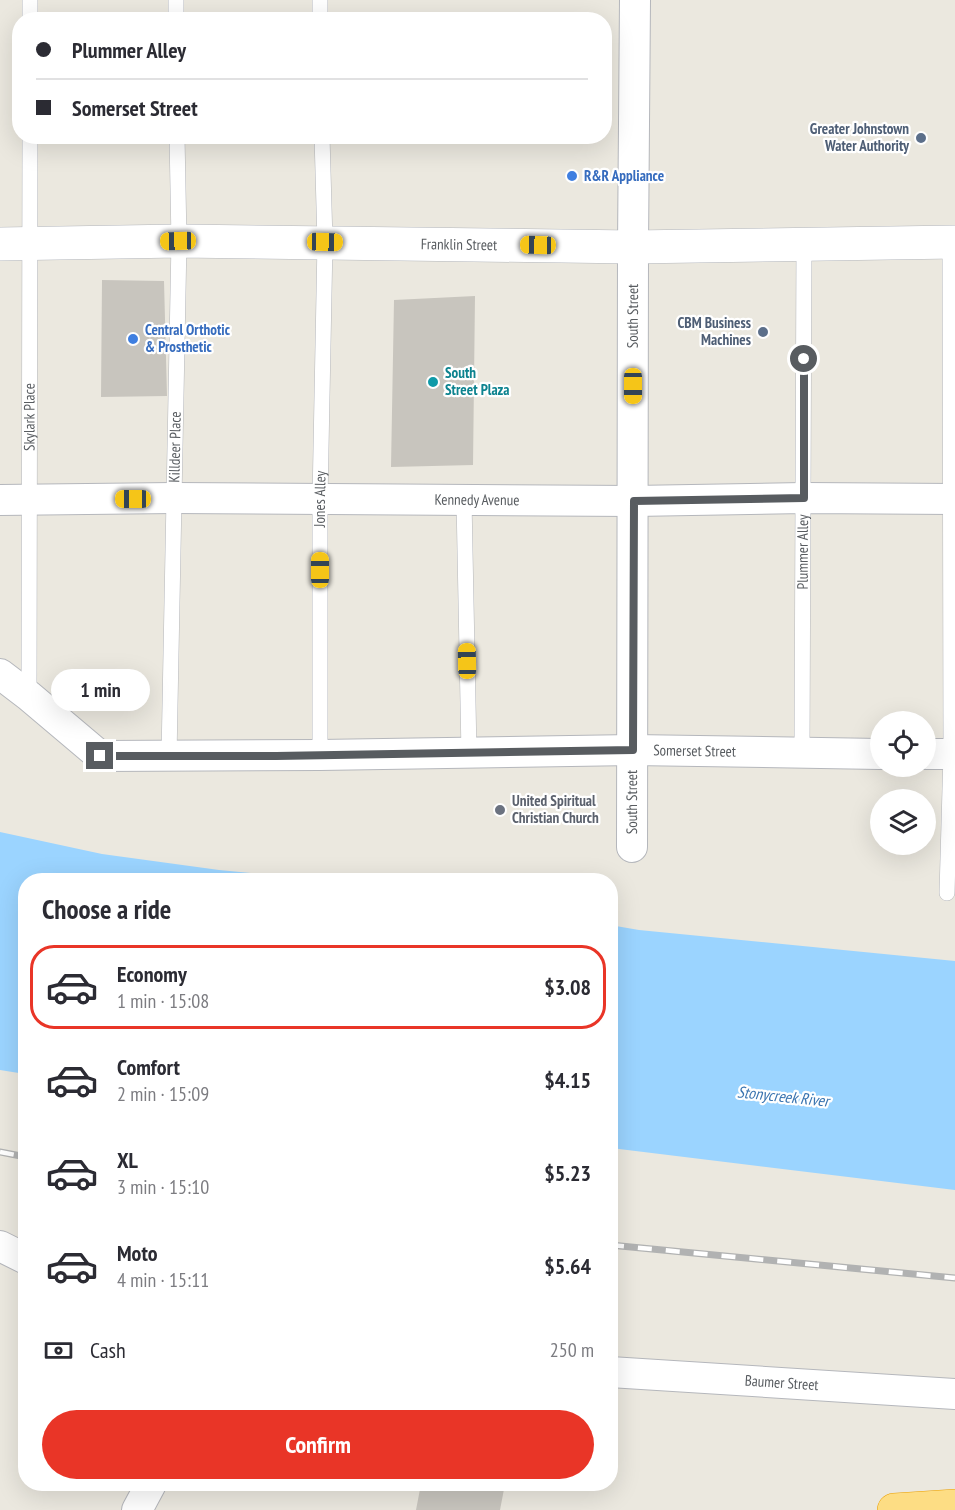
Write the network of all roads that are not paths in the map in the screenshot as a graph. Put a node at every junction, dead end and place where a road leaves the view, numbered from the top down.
1 (635, 0) edge
2 (29, 144) edge
3 (177, 144) edge
4 (322, 144) edge
5 (178, 241) junction
6 (325, 242) junction
7 (952, 242) edge
8 (15, 244) edge
9 (804, 244) junction
10 (633, 247) junction
11 (174, 498) junction
12 (804, 498) junction
13 (953, 499) edge
14 (0, 500) edge
15 (30, 500) junction
16 (320, 500) junction
17 (464, 501) junction
18 (634, 501) junction
19 (0, 674) edge
20 (29, 696) junction
21 (633, 750) junction
22 (468, 753) junction
23 (802, 753) junction
24 (870, 754) edge
25 (944, 754) edge
26 (320, 755) junction
27 (169, 757) junction
28 (632, 847) dead end
29 (947, 893) dead end
30 (0, 1246) edge
31 (18, 1255) edge
32 (618, 1373) edge
33 (955, 1394) edge
34 (147, 1491) edge
35 (955, 1506) edge
36 (137, 1510) edge
37 (894, 1510) edge

1 - 10 street, South Street
2 - 8 lane, Skylark Place
3 - 5 lane, Killdeer Place
4 - 6 lane, Jones Alley
5 - 6 street, Franklin Street
5 - 8 street, Franklin Street
5 - 11 lane, Killdeer Place
6 - 10 street, Franklin Street
6 - 16 lane, Jones Alley
7 - 9 street, Franklin Street
7 - 13 lane
8 - 15 lane, Skylark Place
9 - 10 street, Franklin Street
9 - 12 lane, Plummer Alley
10 - 18 street, South Street
11 - 15 street, Kennedy Avenue
11 - 16 street, Kennedy Avenue
11 - 27 lane, Killdeer Place
12 - 13 street, Kennedy Avenue
12 - 18 street, Kennedy Avenue
12 - 23 lane, Plummer Alley
13 - 25 lane
14 - 15 street, Kennedy Avenue
15 - 20 lane, Skylark Place
16 - 17 street, Kennedy Avenue
16 - 26 lane, Jones Alley
17 - 18 street, Kennedy Avenue
17 - 22 lane
18 - 21 street, South Street
19 - 20 street, Somerset Street
20 - 27 street, Somerset Street
21 - 22 street, Somerset Street
21 - 23 street, Somerset Street
21 - 28 street, South Street
22 - 26 street, Somerset Street
23 - 24 street, Somerset Street
25 - 29 lane
26 - 27 street, Somerset Street
30 - 31 street
32 - 33 street, Baumer Street
34 - 36 street
35 - 37 highway

